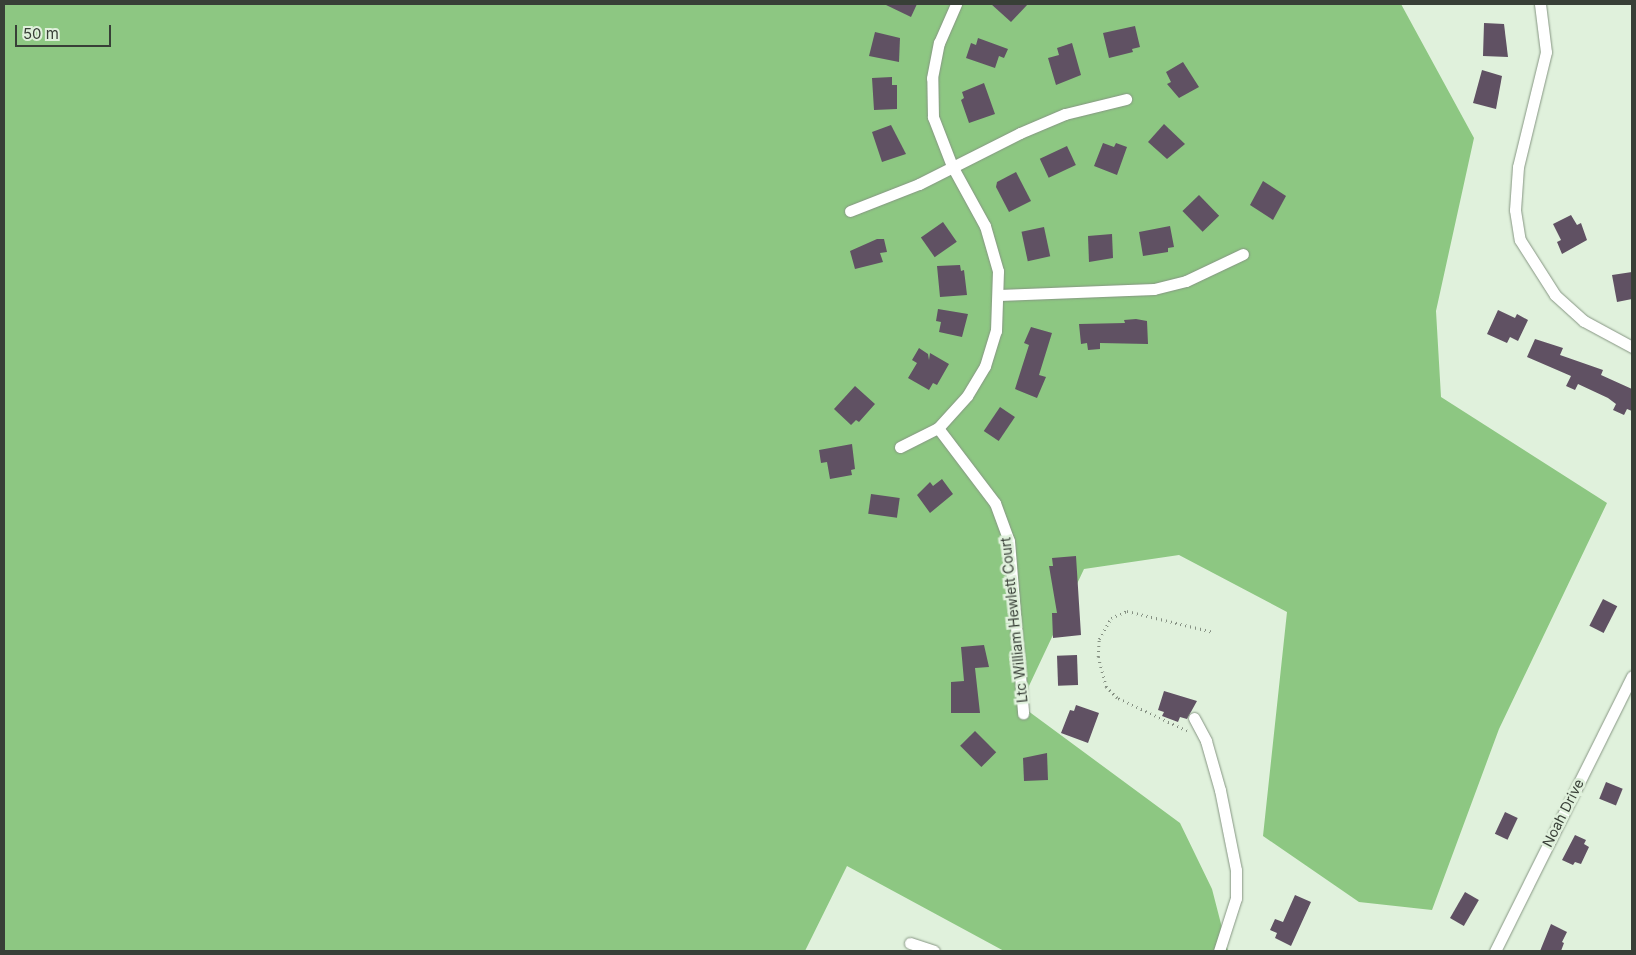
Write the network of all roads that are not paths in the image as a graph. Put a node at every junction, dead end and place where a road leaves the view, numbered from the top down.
1 (956, 4) edge
2 (1540, 4) edge
3 (1126, 99) dead end
4 (952, 166) junction
5 (850, 211) dead end
6 (1243, 254) dead end
7 (999, 295) junction
8 (1632, 347) edge
9 (938, 428) junction
10 (900, 447) dead end
11 (1632, 676) edge
12 (1023, 713) dead end
13 (1194, 718) dead end
14 (910, 943) dead end
15 (934, 951) edge
16 (1219, 951) edge
17 (1496, 951) edge

1 - 4 street
2 - 8 street
3 - 4 street
4 - 5 street
4 - 7 street
6 - 7 street
7 - 9 street
9 - 10 street
9 - 12 street, Ltc William Hewlett Court
11 - 17 street, Noah Drive
13 - 16 street
14 - 15 street

